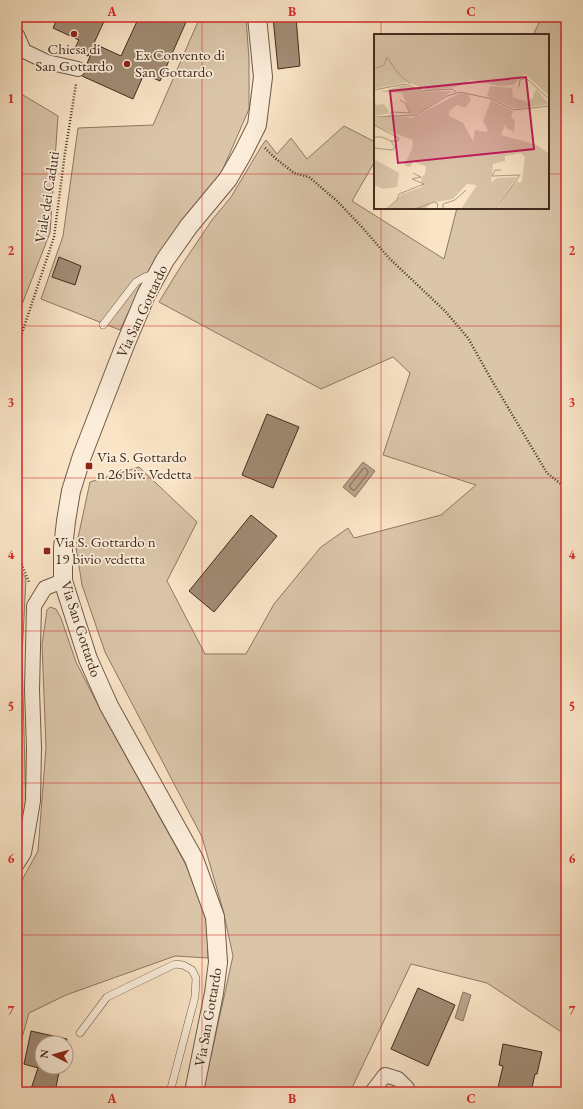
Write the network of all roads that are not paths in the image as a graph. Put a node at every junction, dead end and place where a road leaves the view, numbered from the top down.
1 (257, 17) edge
2 (17, 35) edge
3 (78, 69) road end
4 (155, 279) junction
5 (103, 325) dead end
6 (64, 581) junction
7 (17, 864) edge
8 (80, 1034) dead end
9 (170, 1092) edge
10 (194, 1092) edge
11 (372, 1092) edge
12 (407, 1092) edge

1 - 4 street, Via San Gottardo
2 - 3 street
4 - 5 lane
4 - 6 street, Via San Gottardo
6 - 7 street
6 - 10 street, Via San Gottardo
8 - 9 lane
11 - 12 street

